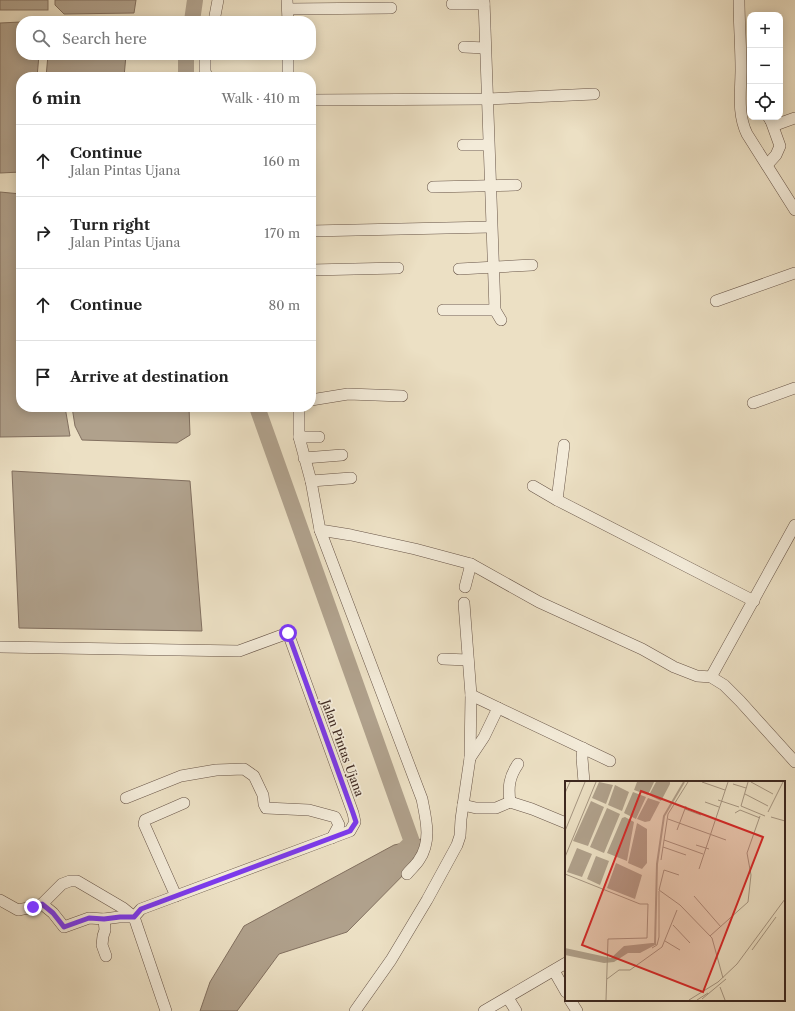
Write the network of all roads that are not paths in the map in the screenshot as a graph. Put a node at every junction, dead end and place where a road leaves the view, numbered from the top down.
1 (218, 0) edge
2 (739, 0) edge
3 (484, 2) edge
4 (452, 4) dead end
5 (288, 5) edge
6 (391, 8) dead end
7 (215, 16) edge
8 (288, 16) edge
9 (464, 47) dead end
10 (485, 48) junction
11 (205, 60) edge
12 (288, 60) edge
13 (746, 70) edge
14 (205, 72) edge
15 (288, 72) edge
16 (594, 94) dead end
17 (487, 99) junction
18 (316, 100) edge
19 (795, 118) edge
20 (770, 120) edge
21 (772, 120) edge
22 (463, 145) dead end
23 (488, 145) junction
24 (766, 165) junction
25 (490, 185) junction
26 (516, 185) dead end
27 (433, 187) dead end
28 (795, 210) edge
29 (492, 227) junction
30 (316, 231) edge
31 (532, 265) dead end
32 (398, 268) dead end
33 (494, 268) junction
34 (459, 269) dead end
35 (316, 270) edge
36 (795, 273) edge
37 (716, 301) dead end
38 (443, 310) dead end
39 (495, 310) junction
40 (501, 320) dead end
41 (795, 388) edge
42 (402, 396) dead end
43 (316, 399) edge
44 (753, 404) dead end
45 (299, 412) edge
46 (299, 437) junction
47 (319, 437) dead end
48 (564, 445) dead end
49 (342, 455) dead end
50 (304, 458) junction
51 (351, 478) dead end
52 (311, 481) junction
53 (534, 486) dead end
54 (558, 500) junction
55 (795, 525) edge
56 (320, 530) junction
57 (471, 564) junction
58 (465, 587) dead end
59 (754, 602) junction
60 (464, 603) dead end
61 (0, 647) edge
62 (443, 659) dead end
63 (468, 660) junction
64 (711, 678) junction
65 (471, 695) junction
66 (498, 708) junction
67 (583, 748) junction
68 (470, 758) junction
69 (610, 761) dead end
70 (795, 762) edge
71 (518, 764) dead end
72 (584, 781) edge
73 (126, 798) dead end
74 (510, 802) junction
75 (184, 804) dead end
76 (463, 805) junction
77 (565, 823) edge
78 (332, 838) junction
79 (407, 874) dead end
80 (176, 896) junction
81 (0, 900) edge
82 (42, 904) junction
83 (134, 917) junction
84 (104, 919) junction
85 (106, 956) dead end
86 (565, 964) edge
87 (554, 971) junction
88 (565, 990) edge
89 (508, 998) junction
90 (571, 1001) edge
91 (166, 1011) edge
92 (355, 1011) edge
93 (484, 1011) edge
94 (516, 1011) edge
95 (577, 1011) edge

1 - 7 street
2 - 13 street
3 - 4 street
3 - 10 street
5 - 6 street
5 - 8 street
9 - 10 street
10 - 17 street
11 - 14 street
12 - 15 street
13 - 24 street
16 - 17 street
17 - 18 street
17 - 23 street
19 - 21 street
20 - 24 street
22 - 23 street
23 - 25 street
24 - 28 street
25 - 26 street
25 - 27 street
25 - 29 street
29 - 30 street
29 - 33 street
31 - 33 street
32 - 35 street
33 - 34 street
33 - 39 street
36 - 37 street
38 - 39 street
39 - 40 street
41 - 44 street
42 - 43 street
45 - 46 street
46 - 47 street
46 - 50 street
48 - 54 street
49 - 50 street
50 - 52 street
51 - 52 street
52 - 56 street
53 - 54 street
54 - 59 street
55 - 59 street
56 - 57 street
56 - 79 street
57 - 58 street
57 - 64 street
59 - 64 street
60 - 63 street
61 - 78 street, Jalan Pintas Ujana
62 - 63 street
63 - 65 street
64 - 70 street
65 - 66 street
65 - 68 street
66 - 67 street
66 - 68 street
67 - 69 street
67 - 72 street
68 - 76 street
71 - 74 street
73 - 78 street
74 - 76 street
74 - 77 street
75 - 80 street
76 - 92 street
78 - 80 street, Jalan Pintas Ujana
80 - 83 street, Jalan Pintas Ujana
81 - 82 street
82 - 83 street
82 - 84 street
83 - 84 street
83 - 91 street
84 - 85 street
86 - 87 street
87 - 88 street
87 - 89 street
89 - 93 street
89 - 94 street
90 - 95 street

